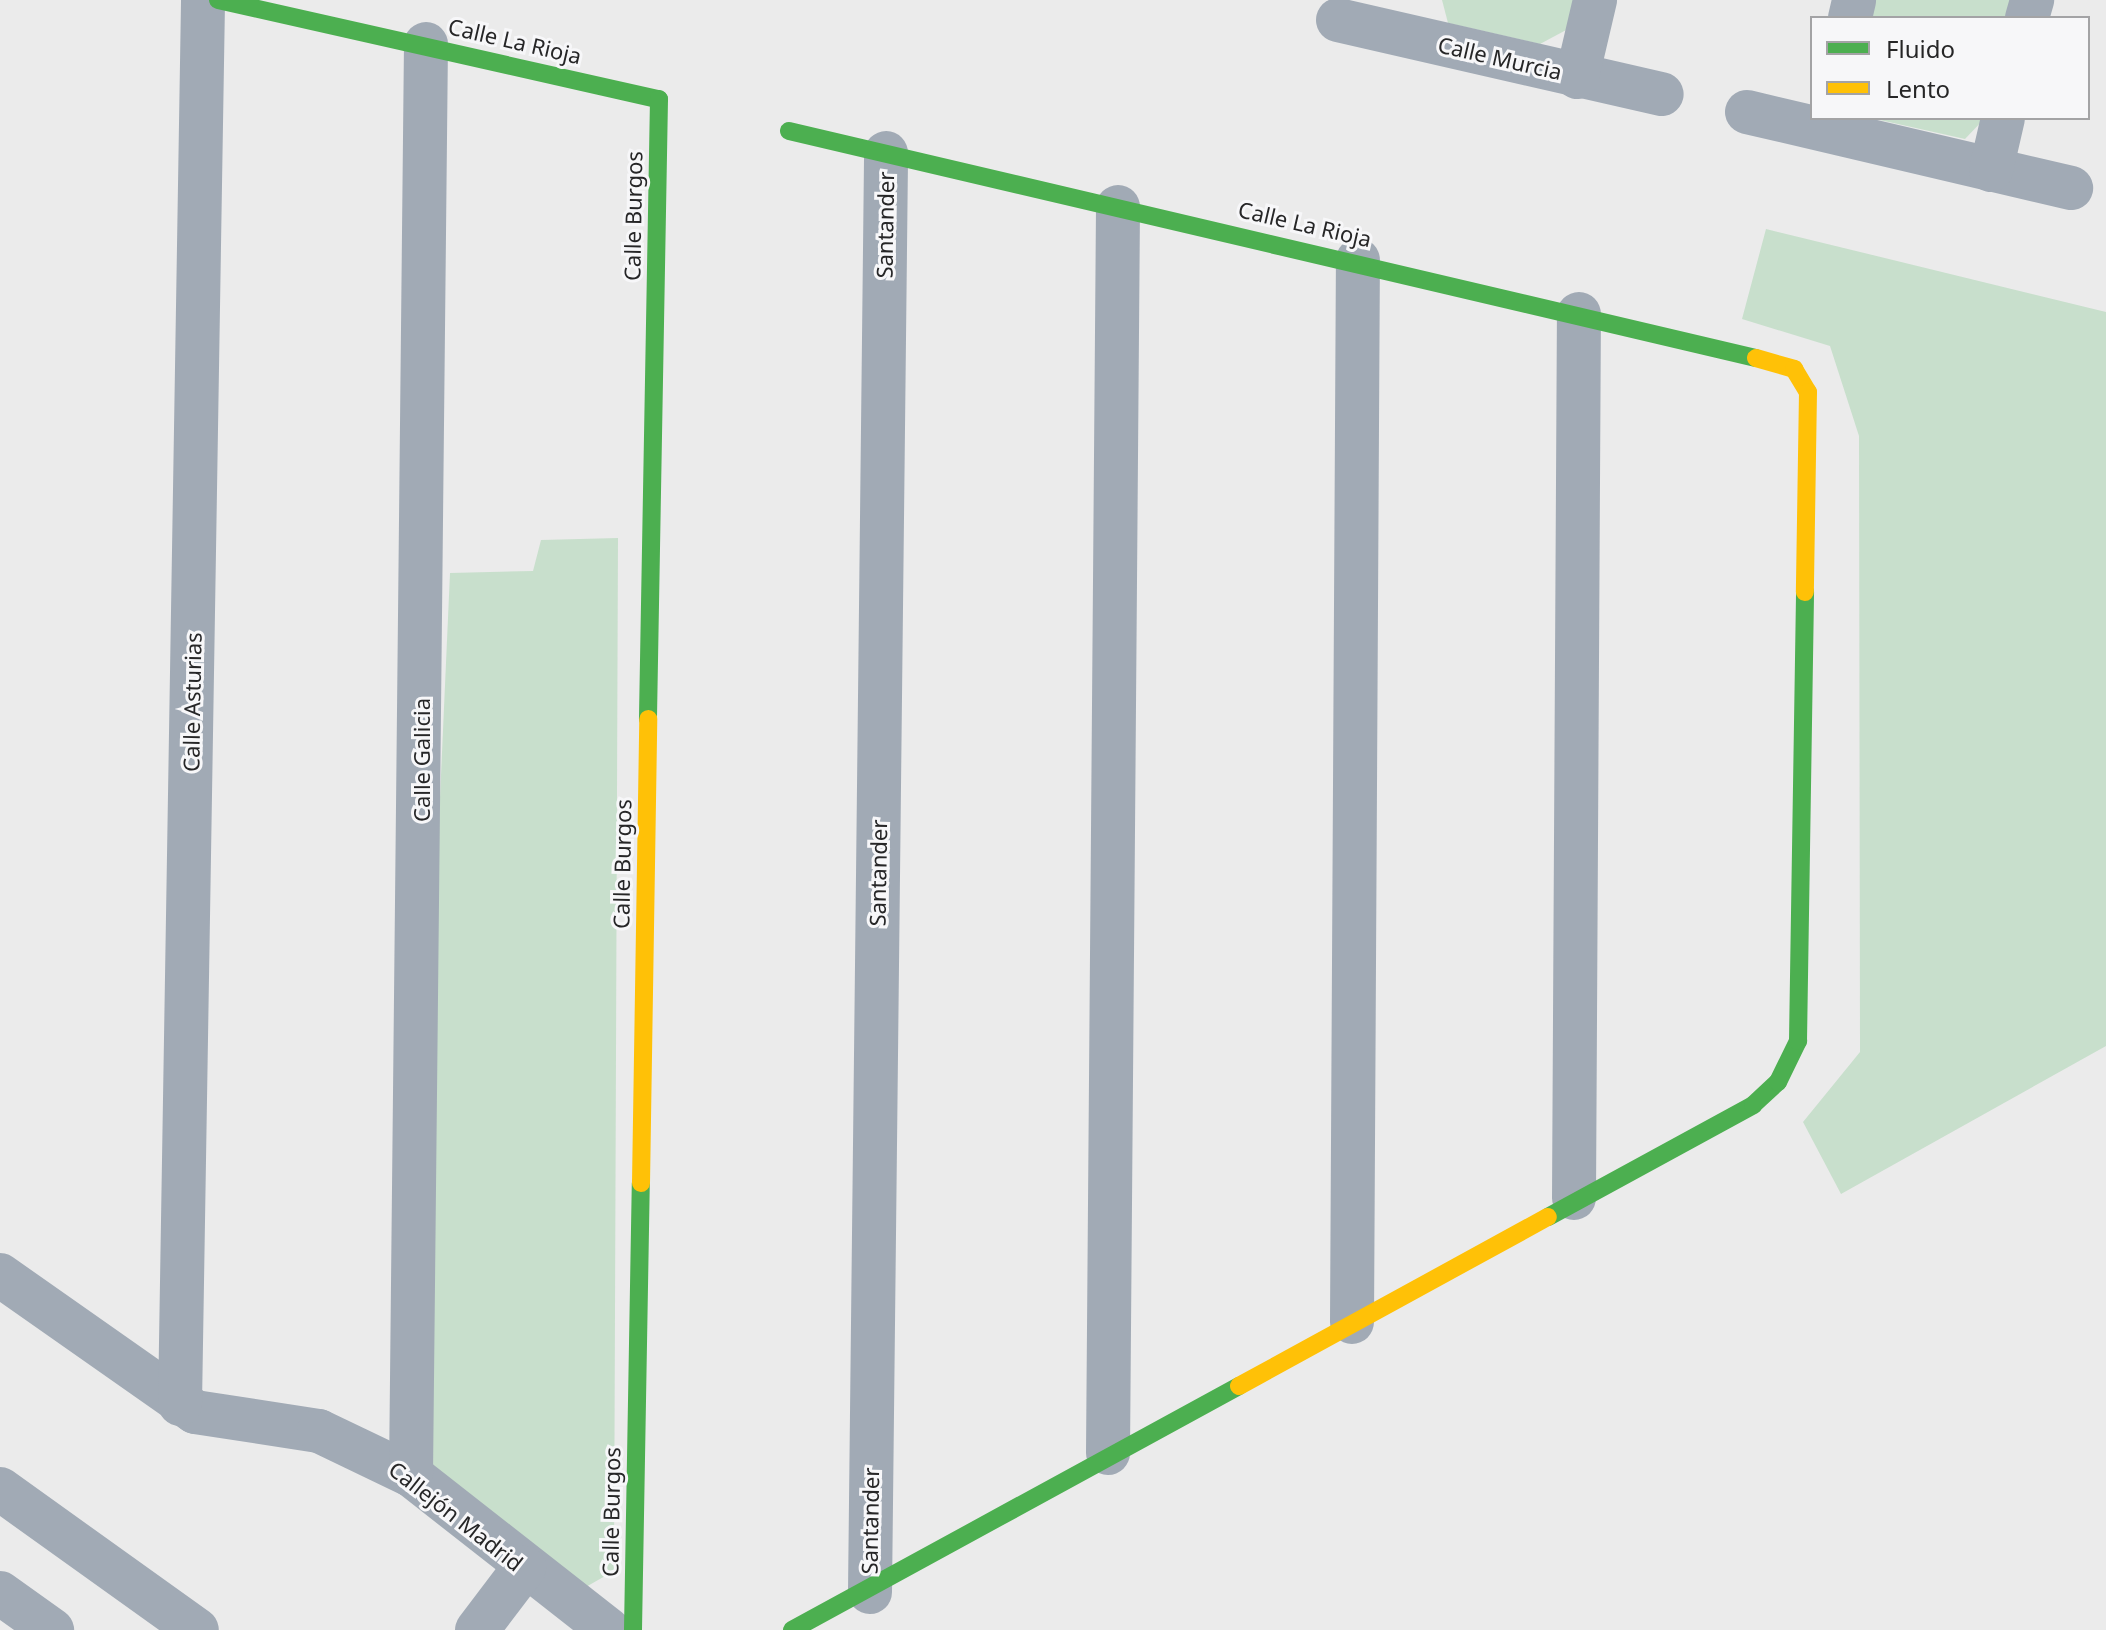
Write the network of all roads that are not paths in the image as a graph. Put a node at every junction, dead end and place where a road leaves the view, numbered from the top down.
1 (203, 0) edge
2 (218, 0) edge
3 (1595, 0) edge
4 (1413, 18) edge
5 (1338, 20) dead end
6 (426, 44) junction
7 (1577, 77) junction
8 (1662, 94) dead end
9 (659, 99) joint
10 (1747, 112) dead end
11 (2003, 120) edge
12 (1824, 124) edge
13 (789, 131) dead end
14 (886, 153) junction
15 (1991, 170) junction
16 (2071, 188) dead end
17 (1118, 207) junction
18 (1358, 260) junction
19 (1579, 314) junction
20 (1574, 1198) junction
21 (0, 1275) edge
22 (1352, 1322) junction
23 (180, 1404) junction
24 (1108, 1453) junction
25 (411, 1475) junction
26 (0, 1489) edge
27 (524, 1568) junction
28 (870, 1592) junction
29 (0, 1593) edge
30 (592, 1626) edge
31 (52, 1630) edge
32 (197, 1630) edge
33 (477, 1630) edge
34 (633, 1630) edge
35 (792, 1630) edge

1 - 23 street, Calle Asturias
2 - 6 street, Calle La Rioja
3 - 7 street
4 - 5 street, Calle Murcia
4 - 7 street, Calle Murcia
6 - 9 street, Calle La Rioja
6 - 25 street, Calle Galicia
7 - 8 street, Calle Murcia
9 - 34 street, Calle Burgos
10 - 12 street
11 - 15 street
12 - 15 street
13 - 14 street, Calle La Rioja
14 - 17 street, Calle La Rioja
14 - 28 street, Santander
15 - 16 street
17 - 18 street, Calle La Rioja
17 - 24 street
18 - 19 street, Calle La Rioja
18 - 22 street
19 - 20 street
19 - 20 street, Calle La Rioja
20 - 22 street
21 - 23 street, Callejón Madrid
22 - 24 street
23 - 25 street, Callejón Madrid
24 - 28 street
25 - 27 street, Callejón Madrid
26 - 32 street
27 - 30 street, Callejón Madrid
27 - 33 street
28 - 35 street
29 - 31 street

